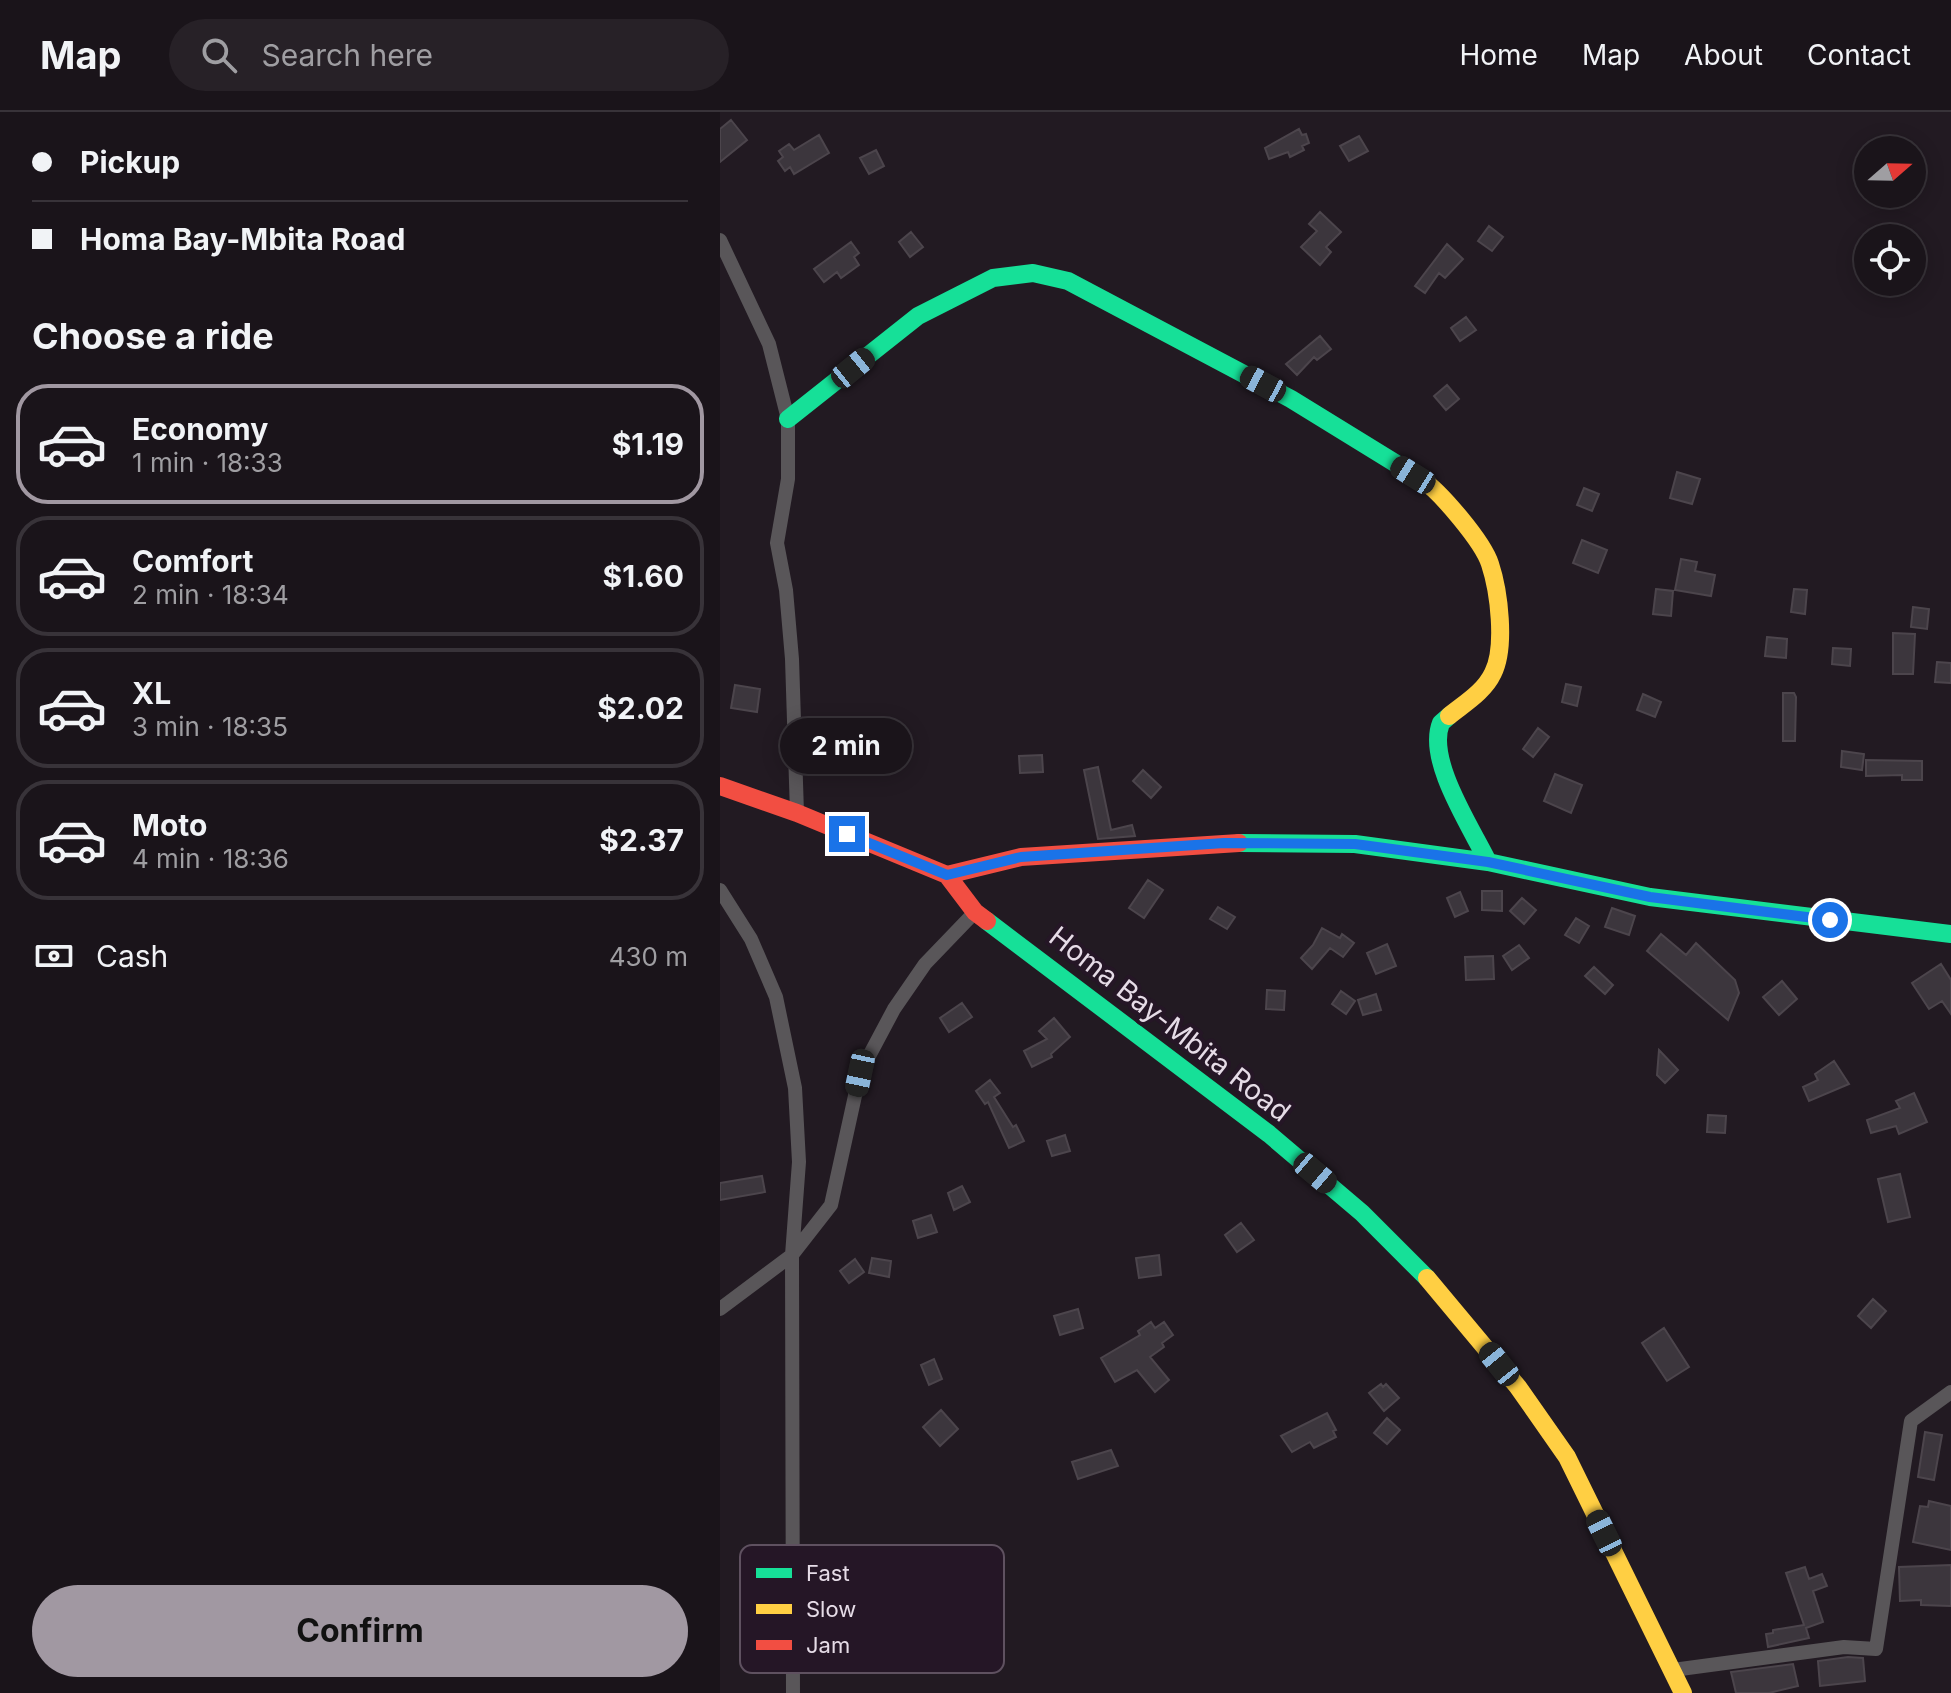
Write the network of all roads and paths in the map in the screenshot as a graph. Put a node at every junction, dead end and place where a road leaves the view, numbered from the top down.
1 (720, 240) edge
2 (788, 419) junction
3 (720, 786) edge
4 (797, 813) junction
5 (1488, 862) junction
6 (947, 875) junction
7 (720, 890) edge
8 (975, 912) junction
9 (1951, 934) edge
10 (792, 1255) junction
11 (720, 1309) edge
12 (1951, 1392) edge
13 (793, 1545) edge
14 (1673, 1670) junction
15 (793, 1673) edge
16 (793, 1693) edge
17 (1683, 1693) edge

1 - 2 street
2 - 4 street
2 - 5 main road
3 - 4 main road
4 - 6 main road
5 - 6 main road
5 - 9 main road
6 - 8 main road, Homa Bay-Mbita Road
7 - 10 street
8 - 10 street
8 - 14 main road, Homa Bay-Mbita Road
10 - 11 street
10 - 13 street
12 - 14 street
14 - 17 main road, Homa Bay-Mbita Road
15 - 16 street

